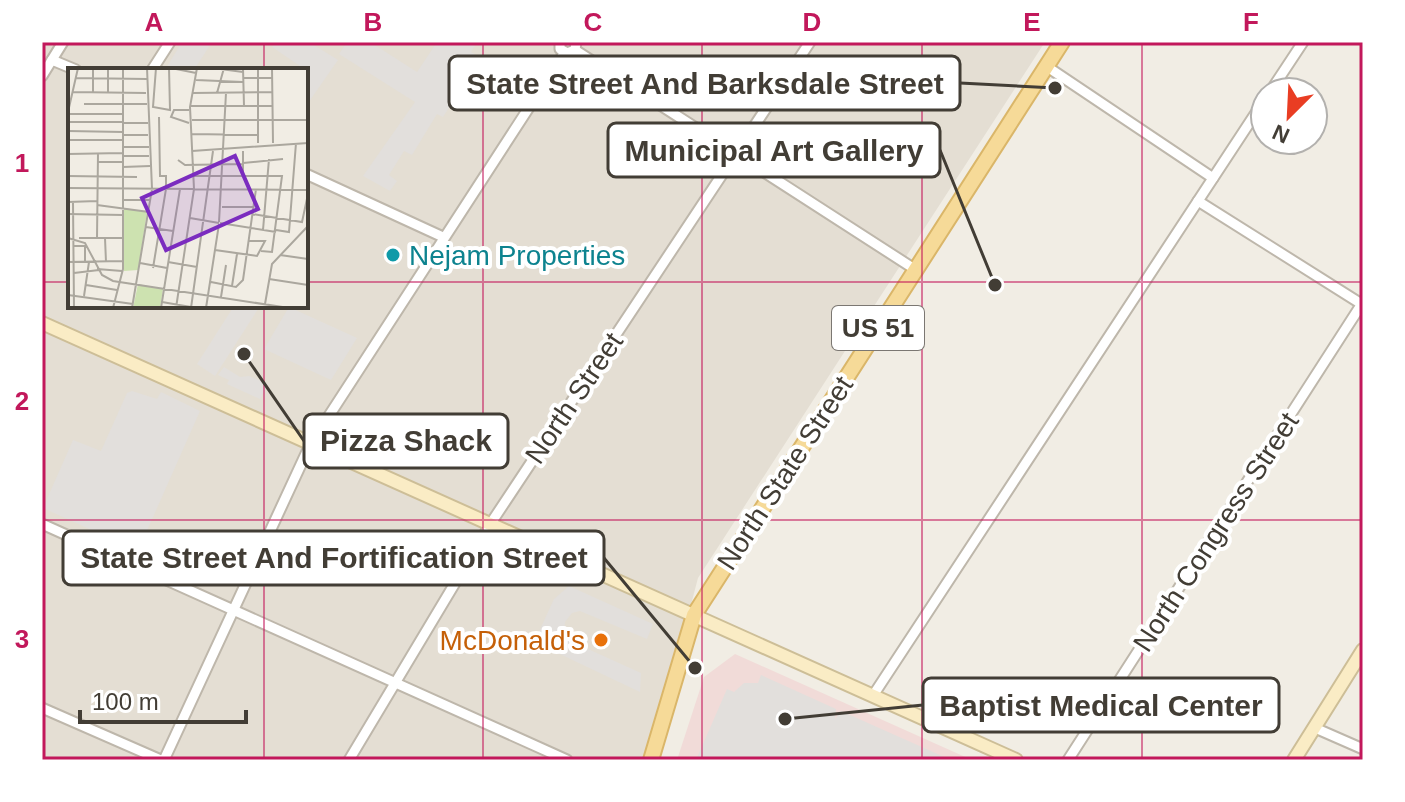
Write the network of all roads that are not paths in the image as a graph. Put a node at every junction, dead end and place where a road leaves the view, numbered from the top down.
1 (63, 42) edge
2 (170, 42) edge
3 (560, 42) edge
4 (810, 42) edge
5 (1062, 42) edge
6 (1303, 42) edge
7 (572, 48) edge
8 (52, 60) junction
9 (1046, 66) junction
10 (71, 68) edge
11 (153, 68) edge
12 (42, 76) edge
13 (1281, 76) edge
14 (1249, 123) edge
15 (737, 154) junction
16 (308, 175) edge
17 (1213, 178) junction
18 (1198, 201) junction
19 (443, 237) junction
20 (916, 270) junction
21 (1363, 304) edge
22 (42, 323) edge
23 (310, 445) junction
24 (491, 523) junction
25 (42, 524) edge
26 (233, 610) junction
27 (694, 615) junction
28 (1363, 650) edge
29 (394, 682) junction
30 (874, 694) junction
31 (42, 708) edge
32 (1315, 728) junction
33 (1363, 749) edge
34 (162, 760) edge
35 (349, 760) edge
36 (567, 760) edge
37 (651, 760) edge
38 (1016, 760) edge
39 (1068, 760) edge
40 (1294, 760) edge

1 - 8 street
2 - 11 street
3 - 7 street
4 - 15 street, North Street
5 - 9 main road, North State Street / US 51
6 - 13 street
7 - 15 street
7 - 19 street
8 - 10 street
8 - 12 street
9 - 17 street
9 - 20 main road, North State Street / US 51
14 - 17 street
15 - 20 street
15 - 24 street, North Street
16 - 19 street
17 - 18 street
18 - 21 street
18 - 30 street
19 - 23 street
20 - 27 main road, North State Street / US 51
21 - 39 street, North Congress Street
22 - 23 street
23 - 24 street
23 - 26 street
24 - 27 street
24 - 29 street, North Street
25 - 26 street
26 - 29 street
26 - 34 street
27 - 30 street
27 - 37 main road, North State Street / US 51
28 - 32 street
29 - 35 street, North Street
29 - 36 street
30 - 38 street
31 - 34 street
32 - 33 street
32 - 40 street

